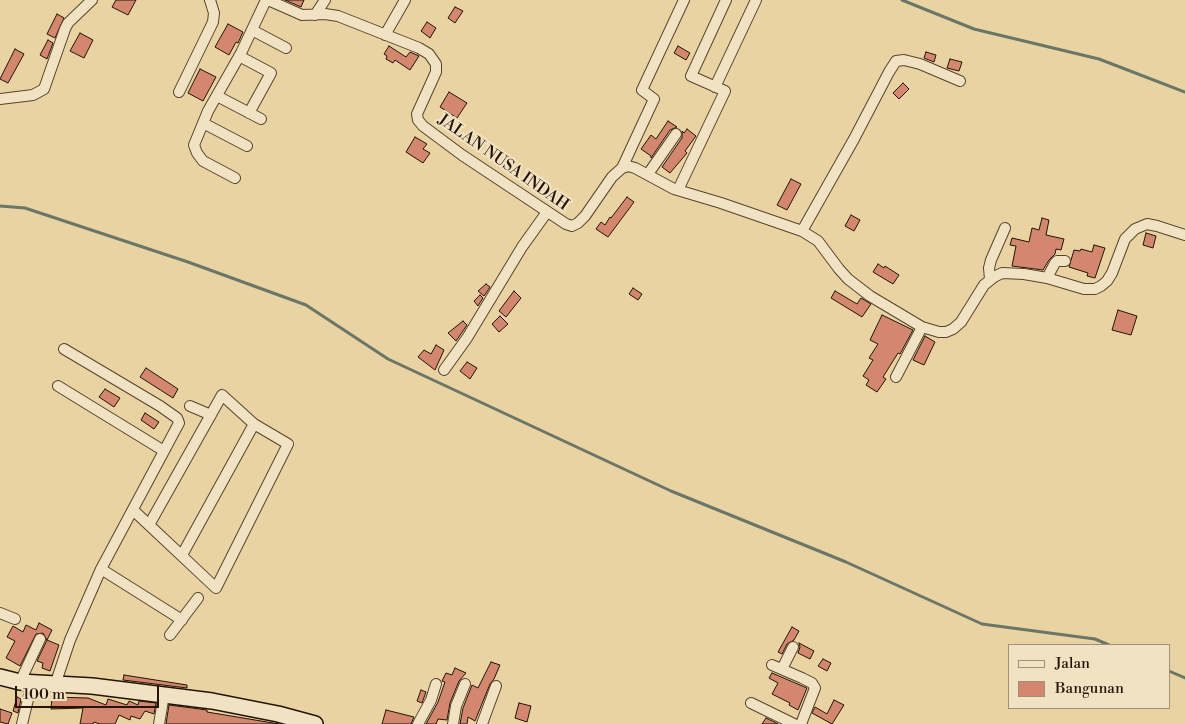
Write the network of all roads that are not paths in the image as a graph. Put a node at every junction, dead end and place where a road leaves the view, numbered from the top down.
1 (92, 0) edge
2 (210, 0) edge
3 (267, 0) edge
4 (325, 0) edge
5 (406, 0) edge
6 (684, 0) edge
7 (726, 0) edge
8 (756, 0) edge
9 (315, 15) junction
10 (252, 30) junction
11 (384, 35) junction
12 (286, 48) dead end
13 (239, 56) junction
14 (960, 81) dead end
15 (715, 87) junction
16 (179, 92) dead end
17 (216, 96) junction
18 (0, 98) edge
19 (249, 113) junction
20 (260, 119) dead end
21 (203, 123) junction
22 (676, 134) dead end
23 (247, 146) dead end
24 (622, 168) junction
25 (648, 174) junction
26 (235, 178) dead end
27 (678, 190) junction
28 (547, 212) junction
29 (1005, 228) dead end
30 (802, 230) junction
31 (1185, 235) edge
32 (1065, 261) dead end
33 (1048, 278) junction
34 (990, 279) junction
35 (922, 327) junction
36 (64, 349) dead end
37 (444, 370) dead end
38 (896, 377) dead end
39 (58, 386) dead end
40 (190, 406) dead end
41 (211, 415) junction
42 (254, 424) junction
43 (164, 450) junction
44 (133, 510) junction
45 (149, 525) junction
46 (182, 555) junction
47 (102, 569) junction
48 (198, 598) dead end
49 (0, 613) edge
50 (15, 618) dead end
51 (182, 620) junction
52 (170, 635) dead end
53 (40, 640) dead end
54 (793, 647) dead end
55 (772, 665) dead end
56 (782, 669) junction
57 (0, 677) edge
58 (26, 683) junction
59 (436, 684) dead end
60 (466, 684) dead end
61 (55, 685) junction
62 (496, 686) dead end
63 (164, 695) junction
64 (751, 703) dead end
65 (308, 723) edge
66 (22, 724) edge
67 (159, 724) edge
68 (418, 724) edge
69 (453, 724) edge
70 (482, 724) edge
71 (794, 724) edge
72 (801, 724) edge

1 - 18 street
2 - 16 street
3 - 9 street, JALAN NUSA INDAH
3 - 10 street
4 - 9 street
5 - 11 street
6 - 24 street, JALAN NUSA INDAH
7 - 15 street
8 - 15 street
9 - 11 street, JALAN NUSA INDAH
10 - 12 street
10 - 13 street
11 - 28 street, JALAN NUSA INDAH
13 - 17 street
13 - 19 street
14 - 30 street
15 - 27 street
17 - 19 street
17 - 21 street
19 - 20 street
21 - 23 street
21 - 26 street
22 - 25 street
24 - 25 street
24 - 28 street, JALAN NUSA INDAH
25 - 27 street
27 - 30 street
28 - 37 street
29 - 34 street
30 - 35 street
31 - 33 street
32 - 33 street
33 - 34 street
34 - 35 street
35 - 38 street
36 - 43 street
39 - 43 street
40 - 41 street
41 - 42 street
41 - 45 street
42 - 46 street
42 - 46 street
43 - 44 street
44 - 45 street
44 - 47 street
45 - 46 street
47 - 51 street
47 - 61 street
48 - 51 street
49 - 50 street
51 - 52 street
53 - 58 street
54 - 56 street
55 - 56 street
56 - 72 street
57 - 58 street
58 - 61 street
58 - 66 street
59 - 68 street
60 - 69 street
61 - 63 street
62 - 70 street
63 - 65 street
63 - 67 street
64 - 71 street

